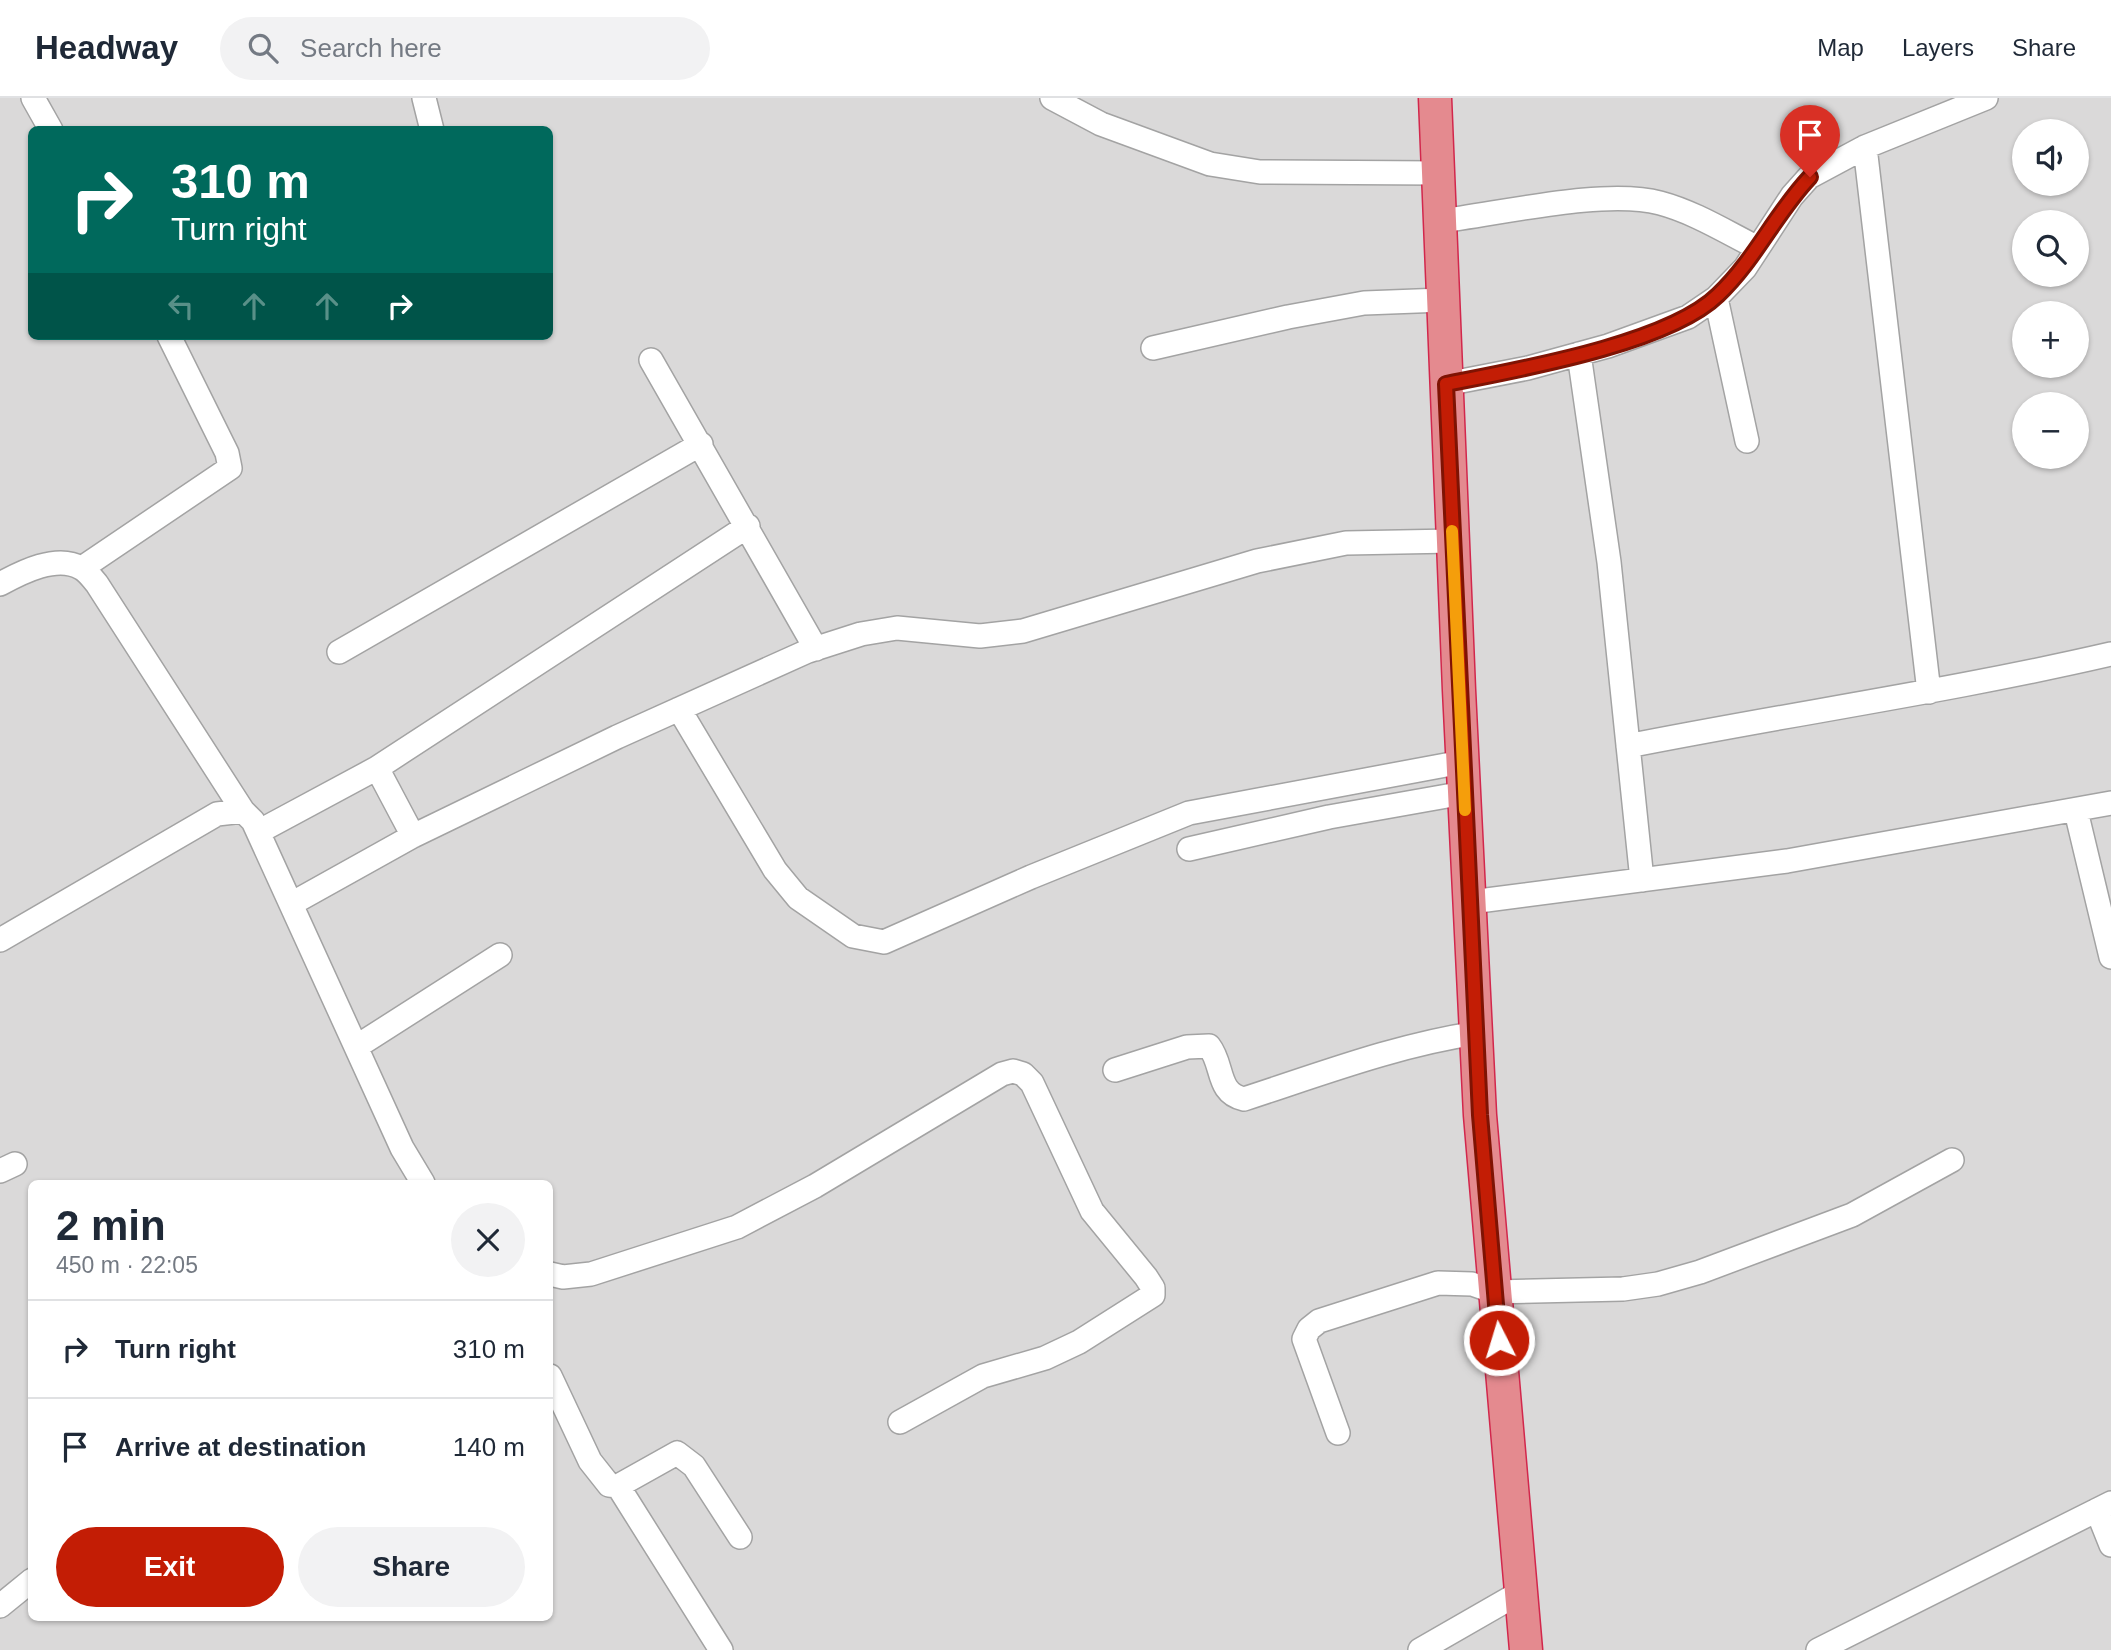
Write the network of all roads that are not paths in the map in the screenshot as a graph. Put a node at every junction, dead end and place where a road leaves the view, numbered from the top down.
1 (33, 98) edge
2 (424, 98) edge
3 (1052, 98) edge
4 (1434, 98) edge
5 (1986, 98) edge
6 (49, 126) edge
7 (431, 126) edge
8 (1865, 147) junction
9 (1438, 173) junction
10 (1440, 221) junction
11 (1758, 248) junction
12 (1716, 298) junction
13 (1443, 300) junction
14 (171, 340) edge
15 (1153, 348) dead end
16 (1579, 354) junction
17 (652, 360) dead end
18 (1446, 384) junction
19 (1747, 441) dead end
20 (701, 444) junction
21 (748, 526) junction
22 (1453, 541) junction
23 (82, 568) junction
24 (0, 584) edge
25 (816, 649) junction
26 (340, 653) dead end
27 (2111, 653) edge
28 (1929, 692) junction
29 (679, 709) junction
30 (1628, 746) junction
31 (1462, 762) junction
32 (377, 768) junction
33 (1464, 793) junction
34 (2111, 803) edge
35 (243, 811) junction
36 (2076, 811) junction
37 (258, 832) junction
38 (413, 836) junction
39 (1189, 849) dead end
40 (1642, 880) junction
41 (1471, 902) junction
42 (291, 904) junction
43 (0, 940) edge
44 (500, 955) dead end
45 (2111, 957) edge
46 (1477, 1033) junction
47 (356, 1048) junction
48 (1115, 1070) dead end
49 (1952, 1160) dead end
50 (421, 1180) edge
51 (553, 1275) edge
52 (1495, 1292) junction
53 (553, 1382) edge
54 (900, 1422) dead end
55 (1338, 1433) dead end
56 (618, 1486) junction
57 (2104, 1507) edge
58 (740, 1537) dead end
59 (2111, 1545) edge
60 (28, 1583) edge
61 (1521, 1591) junction
62 (0, 1606) edge
63 (721, 1650) edge
64 (1420, 1650) edge
65 (1526, 1650) edge
66 (1818, 1650) edge

1 - 6 street
2 - 7 street
3 - 9 street
4 - 9 highway
5 - 8 street
8 - 11 street
8 - 28 street
9 - 10 highway
10 - 11 street
10 - 13 highway
11 - 12 street
12 - 16 street
12 - 19 street
13 - 15 street
13 - 18 highway
14 - 23 street
16 - 18 street
16 - 30 street
17 - 20 street
18 - 22 highway
20 - 21 street
20 - 26 street
21 - 25 street
21 - 32 street
22 - 25 street
22 - 31 highway
23 - 24 street
23 - 35 street
25 - 29 street
27 - 28 street
28 - 30 street
29 - 31 street
29 - 38 street
30 - 40 street
31 - 33 highway
32 - 37 street
32 - 38 street
33 - 39 street
33 - 41 highway
34 - 36 street
35 - 37 street
35 - 43 street
36 - 40 street
36 - 45 street
37 - 42 street
38 - 42 street
40 - 41 street
41 - 46 highway
42 - 47 street
44 - 47 street
46 - 48 street
46 - 52 highway
47 - 50 street
49 - 52 street
51 - 54 street
52 - 55 street
52 - 61 highway
53 - 56 street
56 - 58 street
56 - 63 street
57 - 59 street
57 - 66 street
60 - 62 street
61 - 64 street
61 - 65 highway

